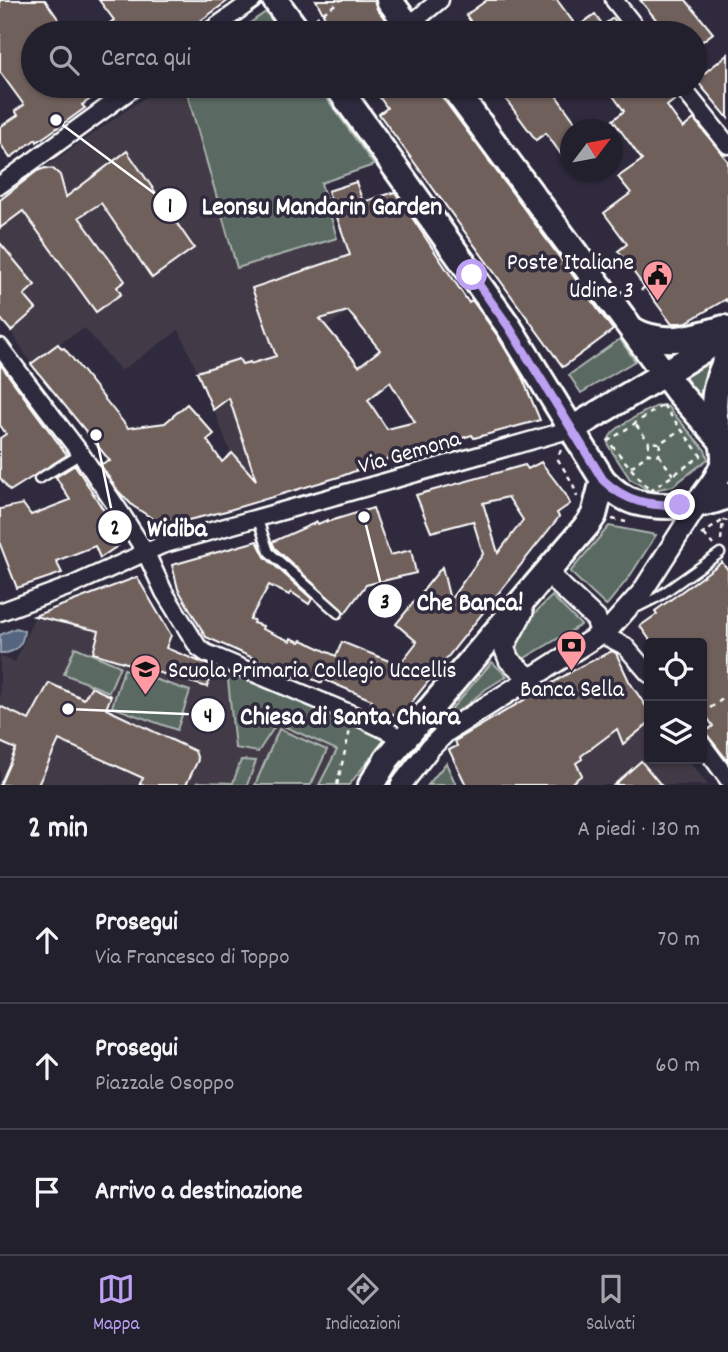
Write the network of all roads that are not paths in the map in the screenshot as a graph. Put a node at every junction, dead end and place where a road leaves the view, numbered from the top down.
1 (253, 0) edge
2 (275, 0) edge
3 (389, 0) edge
4 (440, 0) edge
5 (614, 0) edge
6 (224, 21) edge
7 (297, 21) edge
8 (405, 21) edge
9 (419, 21) edge
10 (631, 21) edge
11 (119, 98) edge
12 (346, 98) edge
13 (461, 98) edge
14 (691, 98) edge
15 (728, 145) edge
16 (0, 185) edge
17 (728, 327) edge
18 (633, 330) junction
19 (728, 335) edge
20 (0, 346) edge
21 (728, 358) edge
22 (665, 373) junction
23 (572, 429) junction
24 (725, 444) edge
25 (81, 454) junction
26 (39, 479) dead end
27 (603, 480) junction
28 (728, 495) edge
29 (699, 503) junction
30 (257, 517) junction
31 (145, 551) junction
32 (720, 554) road end
33 (547, 572) junction
34 (0, 612) edge
35 (338, 613) dead end
36 (625, 613) junction
37 (601, 634) junction
38 (644, 668) edge
39 (530, 678) junction
40 (404, 739) junction
41 (707, 751) edge
42 (728, 779) edge
43 (371, 785) edge
44 (401, 785) edge

1 - 6 street
2 - 7 main road
3 - 8 main road
4 - 9 street
5 - 10 street
11 - 16 street
12 - 23 main road
13 - 18 main road
14 - 15 street
17 - 18 main road
18 - 22 main road
19 - 22 main road
20 - 25 street
21 - 24 main road
22 - 23 main road
22 - 24 main road
23 - 27 main road
23 - 30 street, Via Gemona
24 - 29 main road
25 - 26 lane
25 - 31 street
27 - 29 main road
27 - 33 main road
28 - 29 main road
29 - 36 street
30 - 31 street, Via Gemona
30 - 35 lane
31 - 34 street, Via Gemona
31 - 40 street
32 - 36 lane
33 - 37 street
33 - 39 street
33 - 40 main road
36 - 37 street
37 - 38 street
37 - 39 street
39 - 44 street
40 - 43 main road
41 - 42 street

